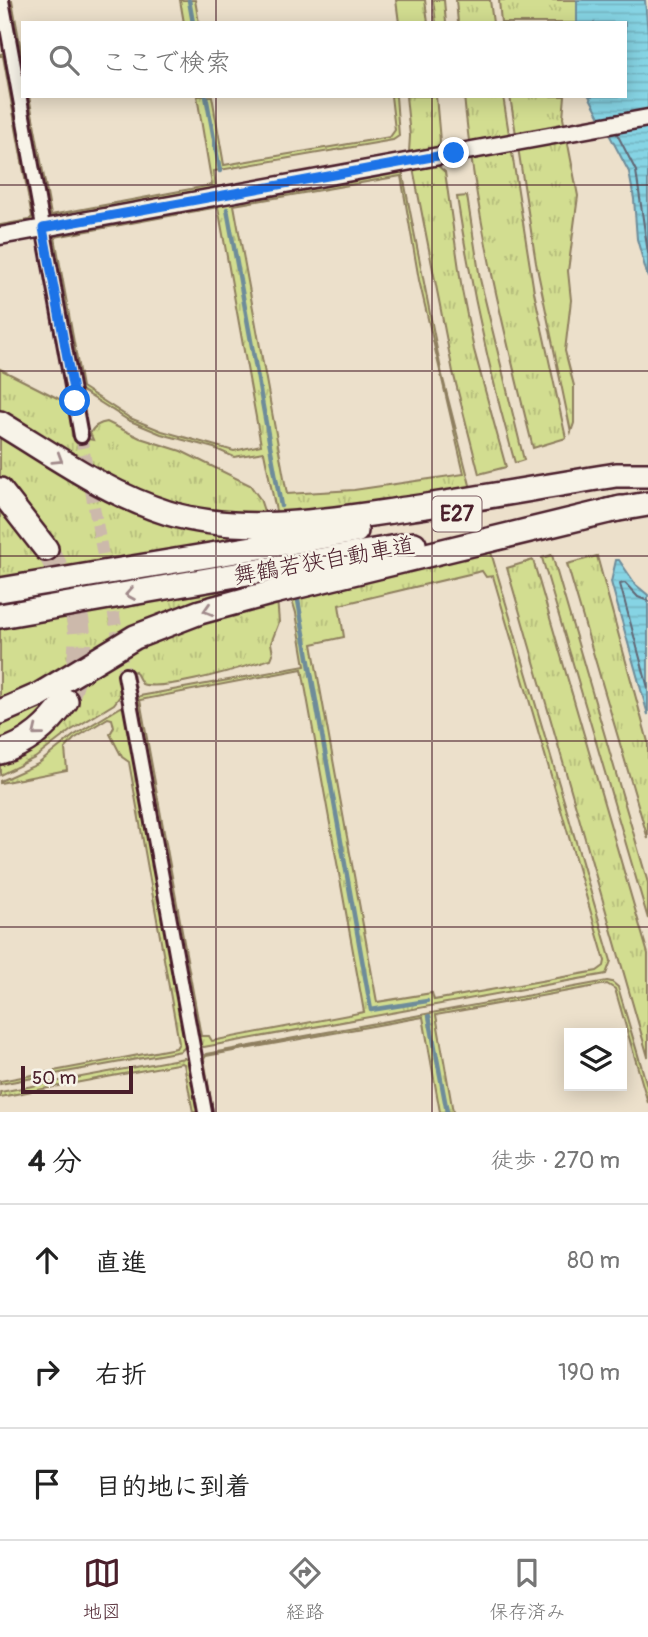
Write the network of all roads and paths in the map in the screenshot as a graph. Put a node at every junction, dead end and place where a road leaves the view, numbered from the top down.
1 (2, 0) edge
2 (648, 118) edge
3 (43, 228) junction
4 (0, 236) edge
5 (0, 424) edge
6 (81, 436) tunnel mouth
7 (648, 475) edge
8 (648, 482) edge
9 (0, 490) edge
10 (648, 504) edge
11 (264, 535) junction
12 (46, 549) tunnel mouth
13 (272, 580) junction
14 (0, 590) edge
15 (0, 616) edge
16 (125, 675) tunnel mouth
17 (66, 701) tunnel mouth
18 (0, 712) edge
19 (0, 752) edge
20 (205, 1112) edge

1 - 3 street
2 - 3 street
3 - 4 street
3 - 6 street
5 -> 11 highway
7 - 11 highway
8 - 11 highway, 舞鶴若狭自動車道 / E27
9 - 12 highway
10 - 13 highway
11 - 14 highway, 舞鶴若狭自動車道 / E27
13 -> 15 highway, 舞鶴若狭自動車道
13 -> 18 highway
16 - 20 street
17 -> 19 highway

